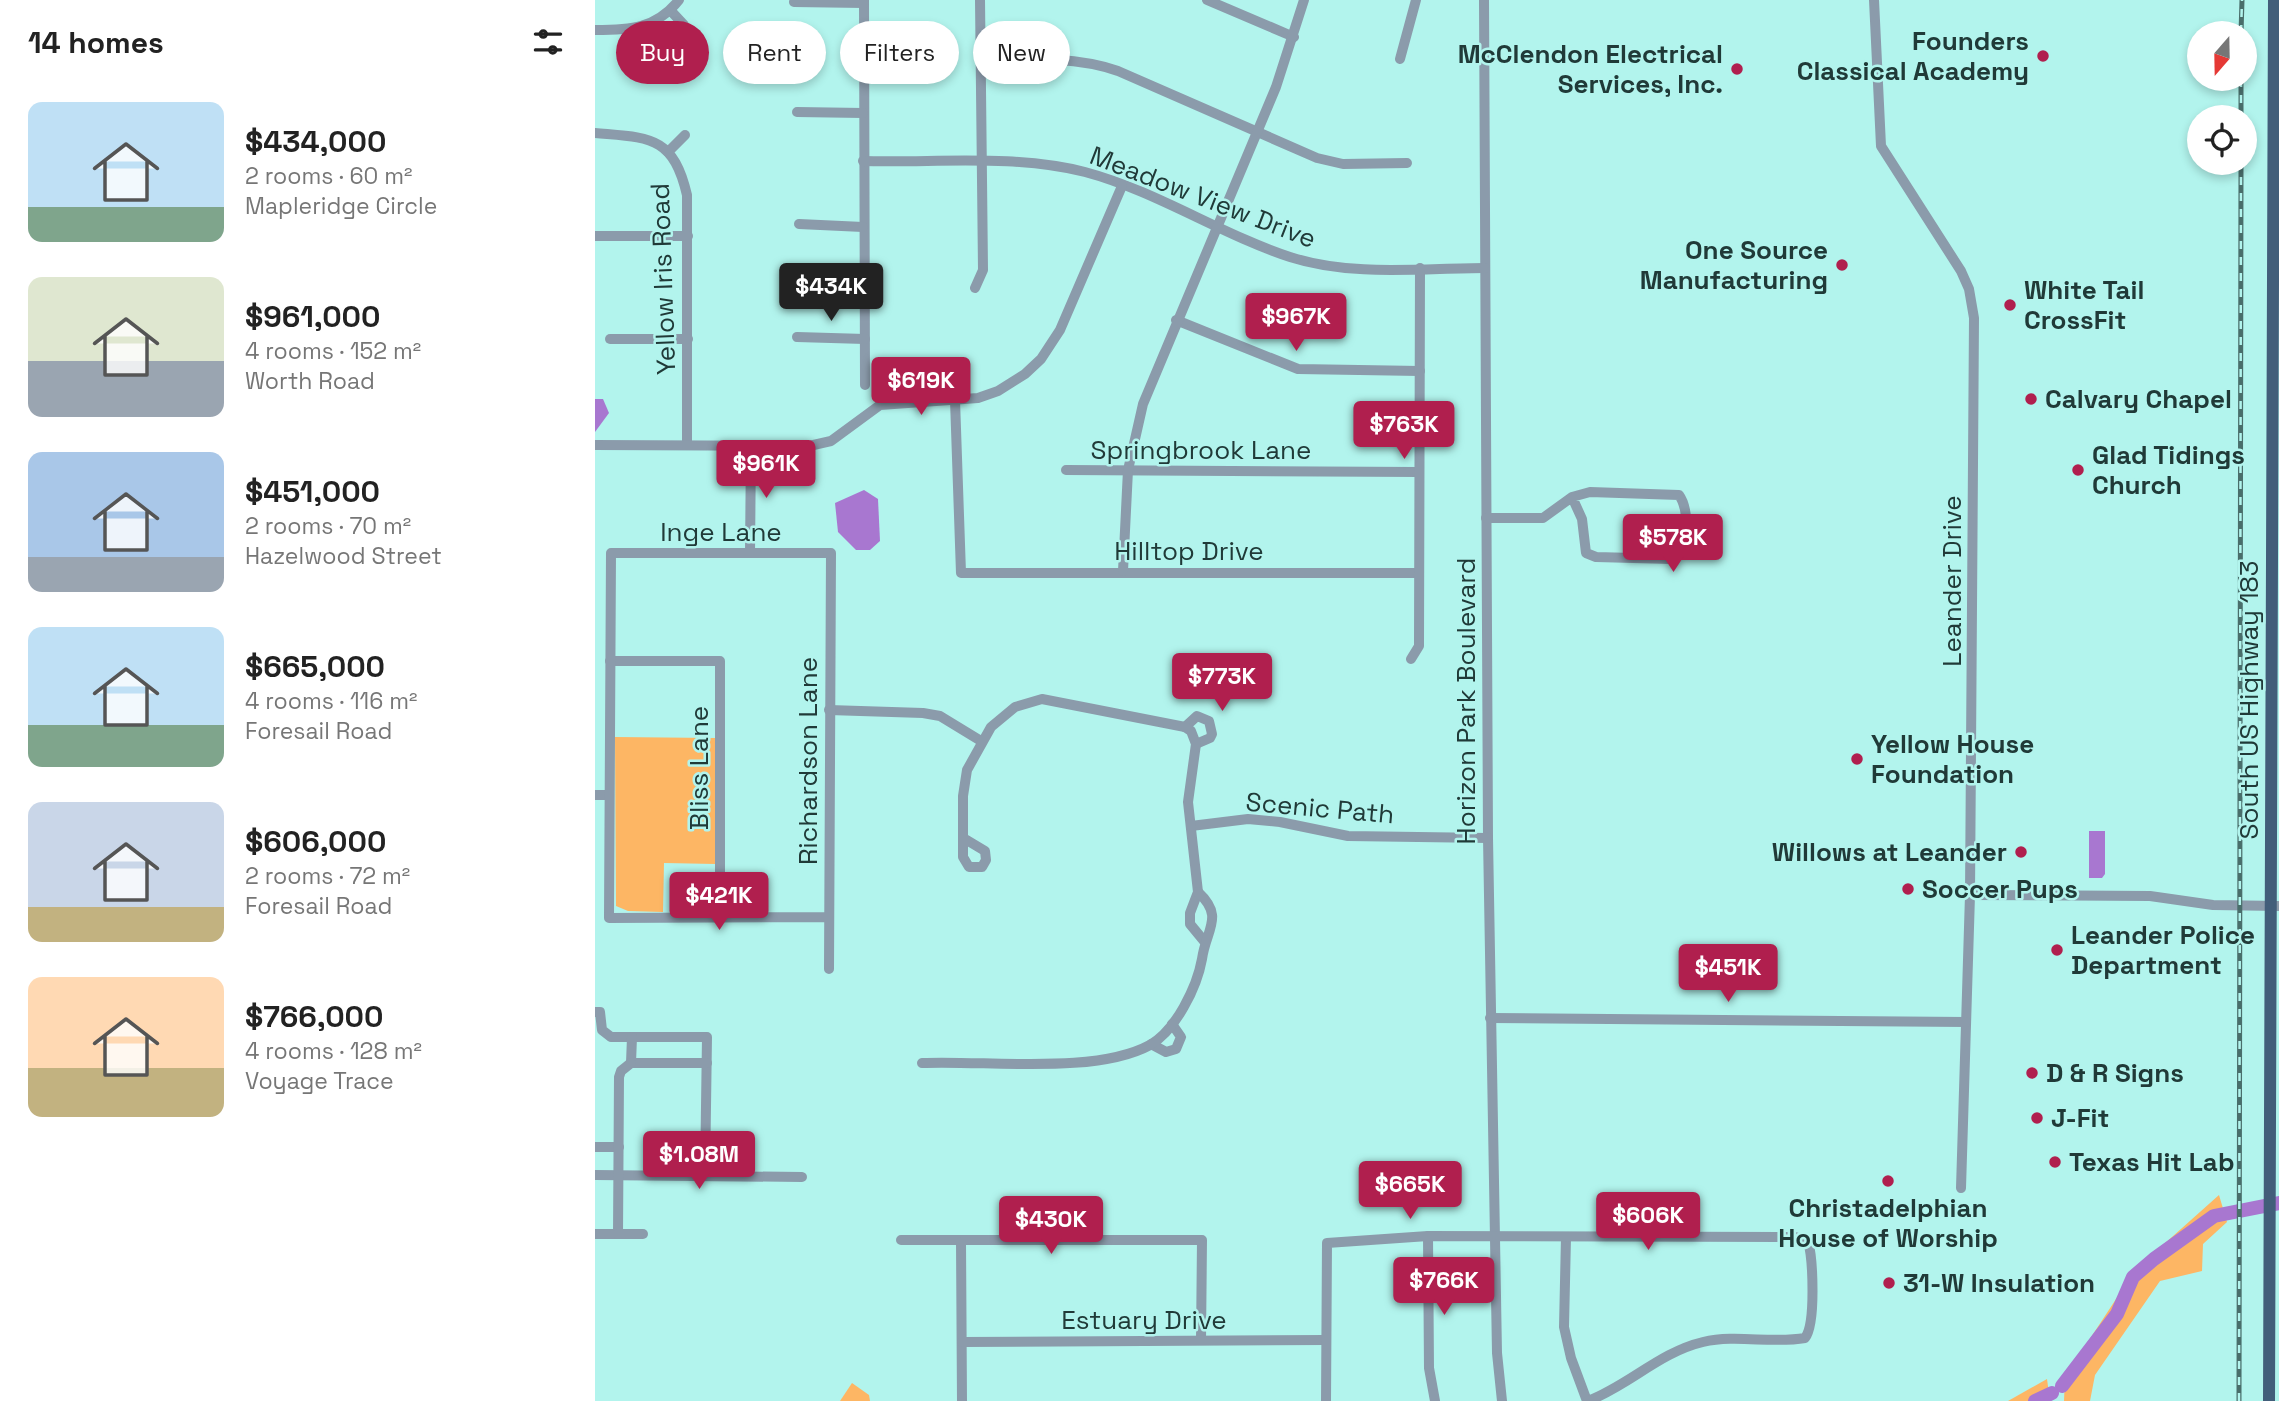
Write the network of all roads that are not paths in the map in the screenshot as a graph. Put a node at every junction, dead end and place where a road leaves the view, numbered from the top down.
1 (679, 0) edge
2 (980, 0) edge
3 (1207, 0) edge
4 (1304, 0) edge
5 (1416, 0) edge
6 (1484, 0) edge
7 (1874, 0) edge
8 (2274, 0) edge
9 (864, 1) edge
10 (794, 2) dead end
11 (671, 10) junction
12 (681, 21) edge
13 (980, 21) edge
14 (595, 30) edge
15 (1294, 37) junction
16 (1400, 59) dead end
17 (1070, 60) edge
18 (981, 84) edge
19 (797, 112) dead end
20 (863, 113) junction
21 (1257, 132) junction
22 (595, 133) edge
23 (685, 135) dead end
24 (668, 152) junction
25 (2276, 155) edge
26 (863, 161) junction
27 (981, 162) junction
28 (1407, 163) dead end
29 (1122, 186) junction
30 (799, 224) dead end
31 (863, 226) junction
32 (1216, 226) junction
33 (595, 236) edge
34 (688, 236) junction
35 (1420, 268) junction
36 (1485, 268) junction
37 (975, 288) dead end
38 (1175, 320) junction
39 (797, 338) dead end
40 (610, 339) dead end
41 (688, 339) junction
42 (865, 340) junction
43 (1420, 371) junction
44 (865, 385) dead end
45 (955, 400) junction
46 (595, 445) edge
47 (687, 445) junction
48 (751, 446) junction
49 (1066, 470) dead end
50 (1128, 470) junction
51 (1419, 472) junction
52 (1572, 497) junction
53 (1486, 518) junction
54 (750, 553) junction
55 (831, 553) joint
56 (1123, 571) junction
57 (1418, 573) junction
58 (1411, 659) dead end
59 (610, 662) junction
60 (829, 710) junction
61 (1185, 727) junction
62 (981, 741) junction
63 (1196, 744) junction
64 (595, 794) edge
65 (608, 795) junction
66 (1191, 826) junction
67 (1488, 838) junction
68 (965, 839) dead end
69 (1198, 891) junction
70 (1970, 895) junction
71 (2275, 906) edge
72 (720, 916) junction
73 (828, 917) junction
74 (1204, 941) junction
75 (829, 969) dead end
76 (595, 1012) edge
77 (1490, 1018) junction
78 (1966, 1022) junction
79 (1172, 1024) junction
80 (632, 1037) junction
81 (1151, 1044) junction
82 (631, 1063) junction
83 (707, 1063) junction
84 (922, 1063) dead end
85 (595, 1147) edge
86 (619, 1147) junction
87 (619, 1174) junction
88 (595, 1175) edge
89 (705, 1176) junction
90 (802, 1177) dead end
91 (1961, 1188) dead end
92 (595, 1234) edge
93 (618, 1234) junction
94 (643, 1234) dead end
95 (1428, 1236) junction
96 (1494, 1236) junction
97 (1566, 1237) junction
98 (901, 1240) dead end
99 (961, 1242) junction
100 (1201, 1340) junction
101 (1326, 1340) junction
102 (962, 1342) junction
103 (962, 1401) edge
104 (1326, 1401) edge
105 (1435, 1401) edge
106 (1502, 1401) edge
107 (1588, 1401) edge
108 (2269, 1401) edge

1 - 11 street
2 - 13 street
3 - 15 street
4 - 15 street
5 - 16 street
6 - 36 street, Horizon Park Boulevard
7 - 70 street, Leander Drive
8 - 25 main road, South US Highway 183
9 - 10 street
9 - 20 street
11 - 12 street
11 - 14 street
15 - 21 street
17 - 21 street
18 - 27 street
19 - 20 street
20 - 26 street
21 - 28 street
21 - 32 street
22 - 24 street, Yellow Iris Road
23 - 24 street
24 - 34 street, Yellow Iris Road
25 - 71 main road, South US Highway 183
26 - 27 street, Meadow View Drive
26 - 31 street
27 - 29 street, Meadow View Drive
27 - 37 street
29 - 32 street, Meadow View Drive
29 - 45 street
30 - 31 street
31 - 42 street
32 - 35 street, Meadow View Drive
32 - 38 street
33 - 34 street
34 - 41 street, Yellow Iris Road
35 - 36 street, Meadow View Drive
35 - 43 street
36 - 53 street, Horizon Park Boulevard
38 - 43 street
38 - 50 street
39 - 42 street
40 - 41 street
41 - 47 street, Yellow Iris Road
42 - 44 street
43 - 51 street
45 - 48 street
45 - 56 street, Hilltop Drive
46 - 47 street
47 - 48 street
48 - 54 street
49 - 50 street, Springbrook Lane
50 - 51 street, Springbrook Lane
50 - 56 street
51 - 57 street
52 - 52 street
52 - 53 street
53 - 67 street, Horizon Park Boulevard
54 - 55 street, Inge Lane
54 - 59 street, Inge Lane
55 - 60 street, Richardson Lane
56 - 57 street, Hilltop Drive
57 - 58 street
59 - 65 street
59 - 72 street, Bliss Lane
60 - 62 street
60 - 73 street, Richardson Lane
61 - 62 street
61 - 63 street
61 - 63 street
62 - 68 street
63 - 66 street
64 - 65 street
65 - 72 street
66 - 67 street, Scenic Path
66 - 69 street
67 - 77 street, Horizon Park Boulevard
69 - 74 street
69 - 74 street
70 - 71 street
70 - 78 street, Leander Drive
71 - 108 main road, South US Highway 183
72 - 73 street
73 - 75 street, Richardson Lane
74 - 79 street
76 - 80 street
77 - 78 street
77 - 96 street, Horizon Park Boulevard
78 - 91 street, Leander Drive
79 - 81 street
79 - 81 street
80 - 82 street
80 - 83 street
81 - 84 street
82 - 83 street
82 - 86 street
83 - 89 street
85 - 86 street
86 - 87 street
87 - 88 street
87 - 89 street
87 - 93 street
89 - 90 street
92 - 93 street
93 - 94 street
95 - 96 street
95 - 101 street
95 - 105 street
96 - 97 street
96 - 106 street, Horizon Park Boulevard
97 - 107 street
97 - 107 street
98 - 99 street
99 - 100 street
99 - 102 street
100 - 101 street, Estuary Drive
100 - 102 street, Estuary Drive
101 - 104 street
102 - 103 street

